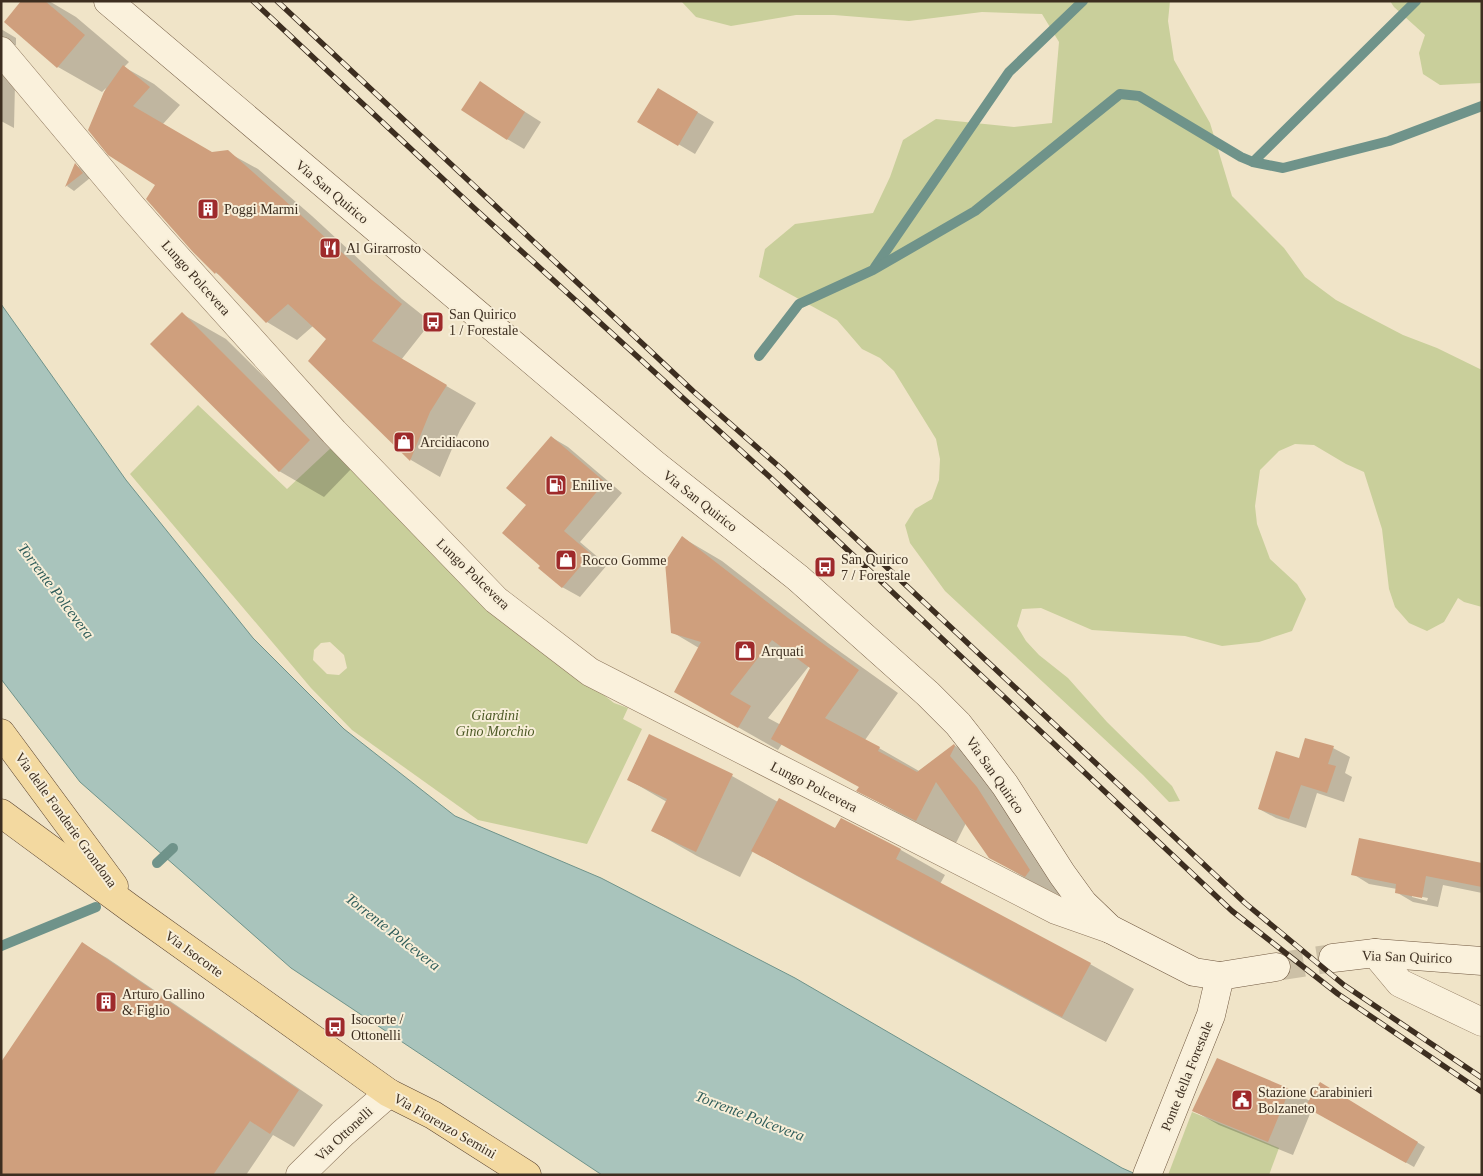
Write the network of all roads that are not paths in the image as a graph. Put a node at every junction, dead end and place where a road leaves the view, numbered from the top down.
1 (108, 1) edge
2 (1, 51) edge
3 (1, 733) edge
4 (1, 813) edge
5 (130, 908) junction
6 (1110, 929) junction
7 (1375, 953) junction
8 (1333, 958) tunnel mouth
9 (1482, 961) edge
10 (1276, 967) tunnel mouth
11 (1220, 976) junction
12 (1482, 1022) edge
13 (389, 1093) junction
14 (300, 1175) edge
15 (527, 1175) edge
16 (1146, 1175) edge

1 - 6 main road, Via San Quirico
2 - 6 main road, Lungo Polcevera
3 - 5 main road, Via delle Fonderie Grondona
4 - 5 main road, Via Isocorte
5 - 13 main road, Via Isocorte
6 - 11 main road, Via San Quirico
7 - 8 main road, Via San Quirico
7 - 9 main road, Via San Quirico
7 - 12 main road
10 - 11 main road, Via San Quirico
11 - 16 main road, Ponte della Forestale
13 - 14 main road, Via Ottonelli
13 - 15 main road, Via Fiorenzo Semini

